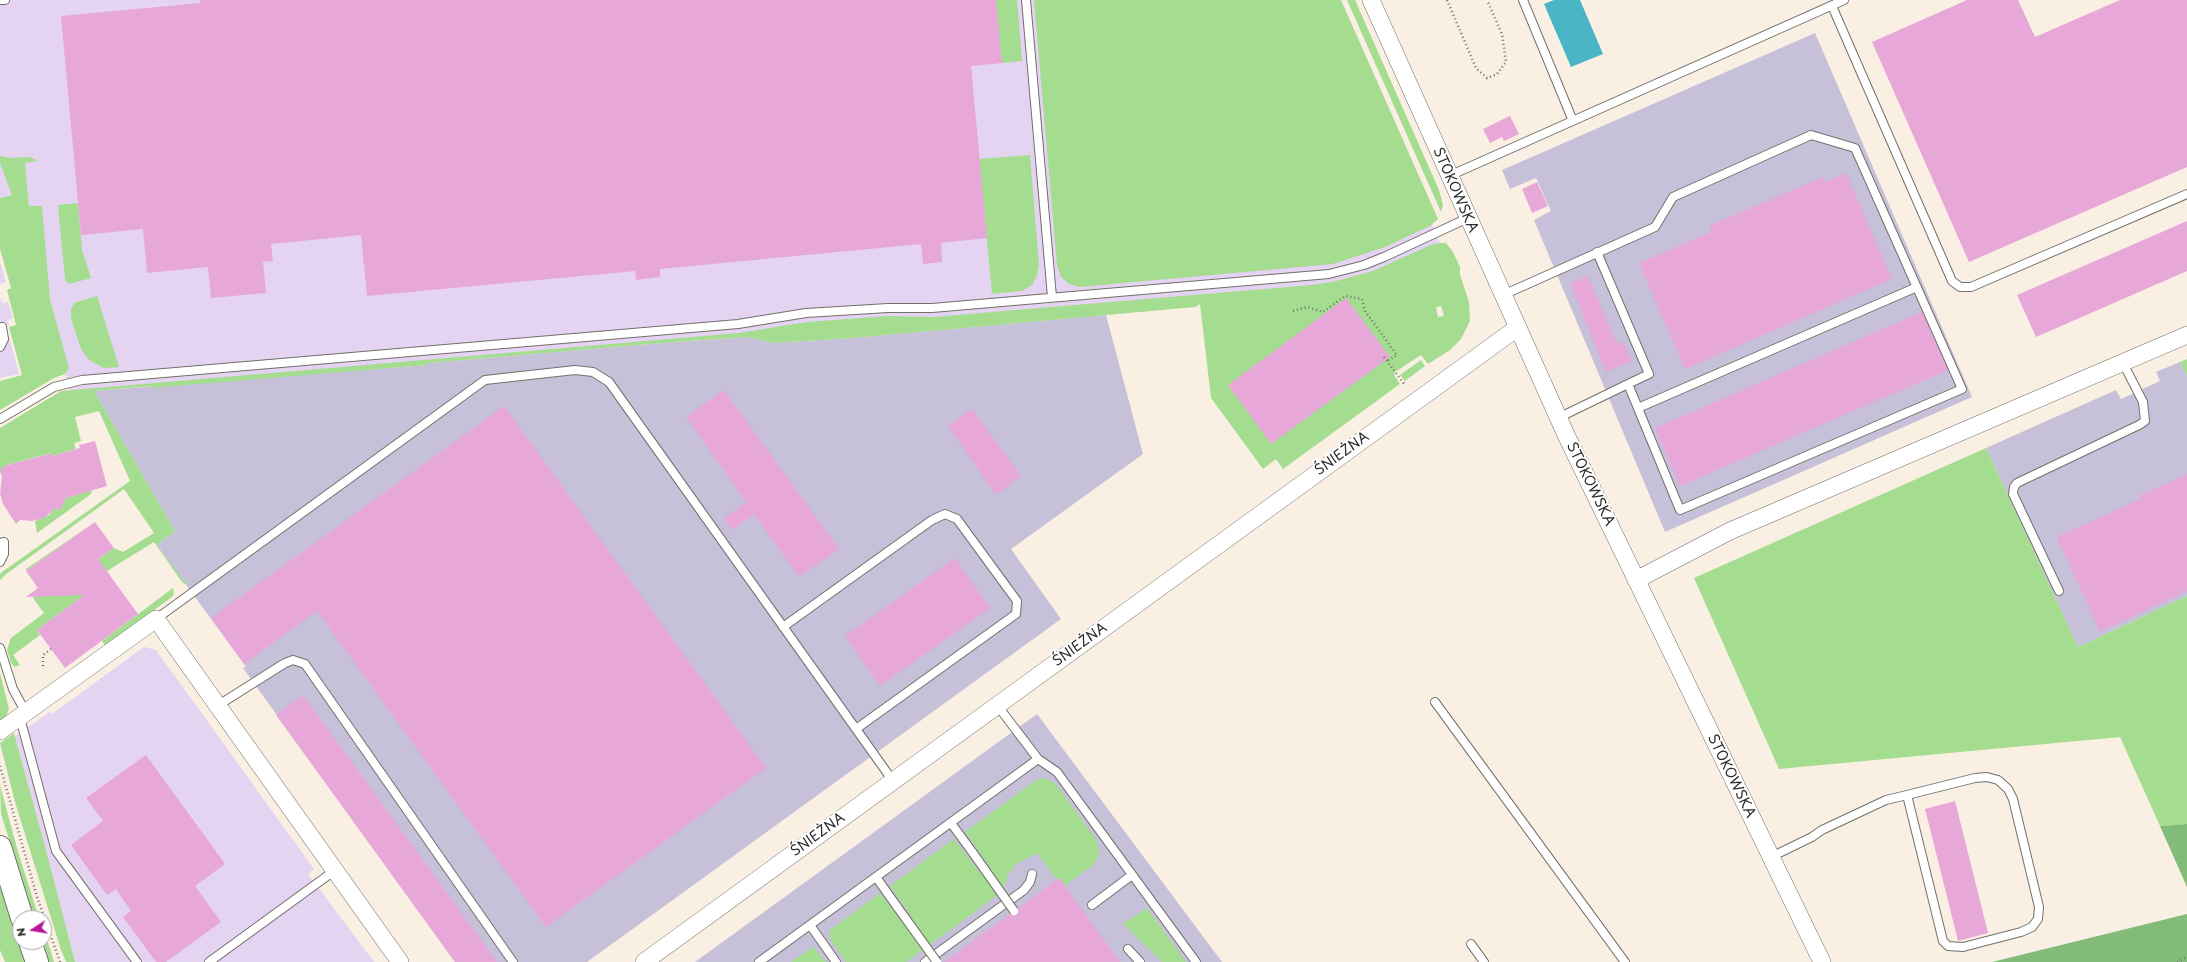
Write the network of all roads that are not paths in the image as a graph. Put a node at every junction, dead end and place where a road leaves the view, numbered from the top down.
1 (0, 0) edge
2 (5, 0) edge
3 (1026, 0) edge
4 (1371, 0) edge
5 (1523, 0) edge
6 (1844, 0) edge
7 (1832, 6) junction
8 (1572, 121) junction
9 (1449, 176) junction
10 (2187, 194) edge
11 (1468, 218) junction
12 (1597, 252) junction
13 (1917, 287) junction
14 (1503, 295) junction
15 (1052, 297) junction
16 (2, 327) dead end
17 (1517, 328) junction
18 (2187, 335) edge
19 (0, 347) edge
20 (2122, 363) junction
21 (1628, 384) junction
22 (1638, 408) junction
23 (1558, 418) junction
24 (0, 419) edge
25 (0, 543) edge
26 (0, 562) edge
27 (1636, 580) junction
28 (2059, 591) dead end
29 (156, 619) junction
30 (783, 627) junction
31 (0, 648) edge
32 (1435, 702) dead end
33 (997, 705) junction
34 (217, 706) junction
35 (23, 716) junction
36 (856, 729) junction
37 (0, 732) edge
38 (1038, 759) junction
39 (893, 781) junction
40 (1907, 795) junction
41 (950, 823) junction
42 (0, 847) edge
43 (1771, 857) junction
44 (334, 871) junction
45 (1032, 874) dead end
46 (1132, 875) junction
47 (876, 877) junction
48 (1092, 905) dead end
49 (20, 910) edge
50 (1014, 911) dead end
51 (810, 925) junction
52 (1471, 944) dead end
53 (1128, 949) dead end
54 (33, 950) edge
55 (37, 962) edge
56 (137, 962) edge
57 (209, 962) edge
58 (400, 962) edge
59 (513, 962) edge
60 (644, 962) edge
61 (759, 962) edge
62 (836, 962) edge
63 (925, 962) edge
64 (937, 962) edge
65 (1140, 962) edge
66 (1196, 962) edge
67 (1484, 962) edge
68 (1625, 962) edge
69 (1822, 962) edge

1 - 2 lane
3 - 15 lane
4 - 9 street, STOKOWSKA
5 - 8 lane
6 - 7 lane
7 - 8 lane
7 - 10 lane
8 - 9 lane
9 - 11 street, STOKOWSKA
11 - 14 street, STOKOWSKA
11 - 15 lane
12 - 13 lane
12 - 14 lane
12 - 21 lane
13 - 22 lane
13 - 22 lane
14 - 17 street, STOKOWSKA
15 - 24 lane
16 - 19 lane
17 - 23 street, STOKOWSKA
17 - 33 street, ŚNIEŻNA
18 - 20 street
20 - 27 street
20 - 28 lane
21 - 22 lane
21 - 23 lane
23 - 27 street, STOKOWSKA
25 - 26 lane
27 - 43 street, STOKOWSKA
29 - 30 lane
29 - 34 street
29 - 35 street
30 - 36 lane
30 - 36 lane
31 - 35 lane
32 - 68 lane
33 - 38 lane
33 - 39 street, ŚNIEŻNA
34 - 44 street
34 - 59 lane
35 - 37 street
35 - 56 lane
36 - 39 lane
38 - 41 lane
38 - 46 lane
39 - 60 street, ŚNIEŻNA
40 - 40 lane
40 - 43 lane
41 - 47 lane
41 - 50 lane, bridge
42 - 49 main road
43 - 69 street, STOKOWSKA
44 - 57 lane
44 - 58 street
45 - 63 lane
46 - 48 lane
46 - 66 lane
47 - 51 lane
47 - 64 lane, bridge
51 - 61 lane
51 - 62 lane
52 - 67 lane
53 - 65 lane
54 - 55 main road

